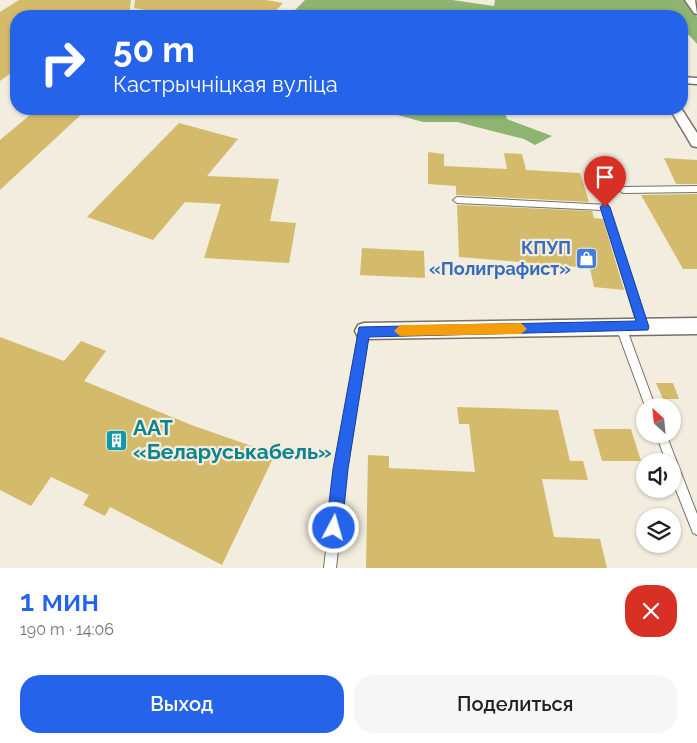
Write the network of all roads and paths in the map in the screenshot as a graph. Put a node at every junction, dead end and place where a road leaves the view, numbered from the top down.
1 (690, 0) edge
2 (697, 11) edge
3 (680, 115) edge
4 (697, 143) edge
5 (697, 189) edge
6 (623, 190) dead end
7 (456, 200) dead end
8 (697, 326) edge
9 (622, 327) junction
10 (643, 327) junction
11 (364, 331) joint
12 (647, 398) edge
13 (681, 487) edge
14 (697, 529) edge
15 (330, 568) edge

1 - 2 street
3 - 4 street
5 - 6 lane
7 - 10 lane
8 - 10 street
9 - 10 street
9 - 11 street
9 - 12 lane
11 - 15 lane
13 - 14 lane

